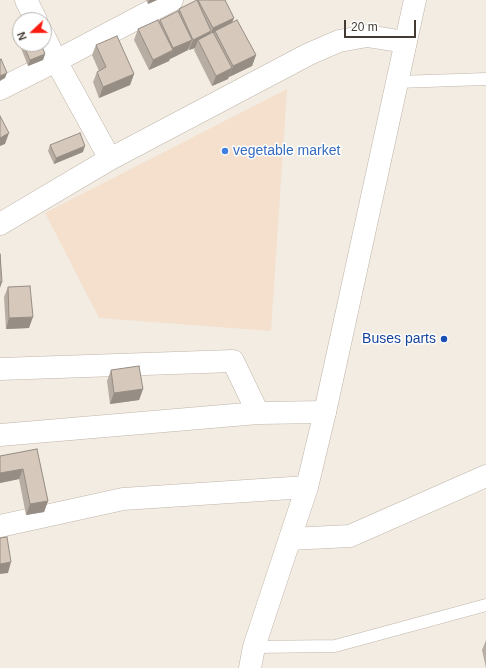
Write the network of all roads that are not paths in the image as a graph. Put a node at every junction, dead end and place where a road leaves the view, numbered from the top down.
1 (26, 0) edge
2 (172, 0) edge
3 (415, 0) edge
4 (32, 12) edge
5 (405, 42) junction
6 (52, 52) edge
7 (56, 61) junction
8 (486, 79) edge
9 (397, 82) junction
10 (0, 89) edge
11 (110, 159) junction
12 (0, 224) edge
13 (0, 369) edge
14 (325, 412) junction
15 (258, 413) junction
16 (0, 435) edge
17 (486, 476) edge
18 (307, 487) junction
19 (0, 526) edge
20 (290, 540) junction
21 (486, 605) edge
22 (252, 658) edge

1 - 4 street
2 - 7 street
3 - 5 street
5 - 9 street
5 - 11 street
6 - 7 street
7 - 10 street
7 - 11 street
8 - 9 lane
9 - 14 street
11 - 12 street
13 - 15 street
14 - 15 street
14 - 18 street
15 - 16 street
17 - 20 street
18 - 19 street
18 - 20 street
20 - 22 street
21 - 22 lane

